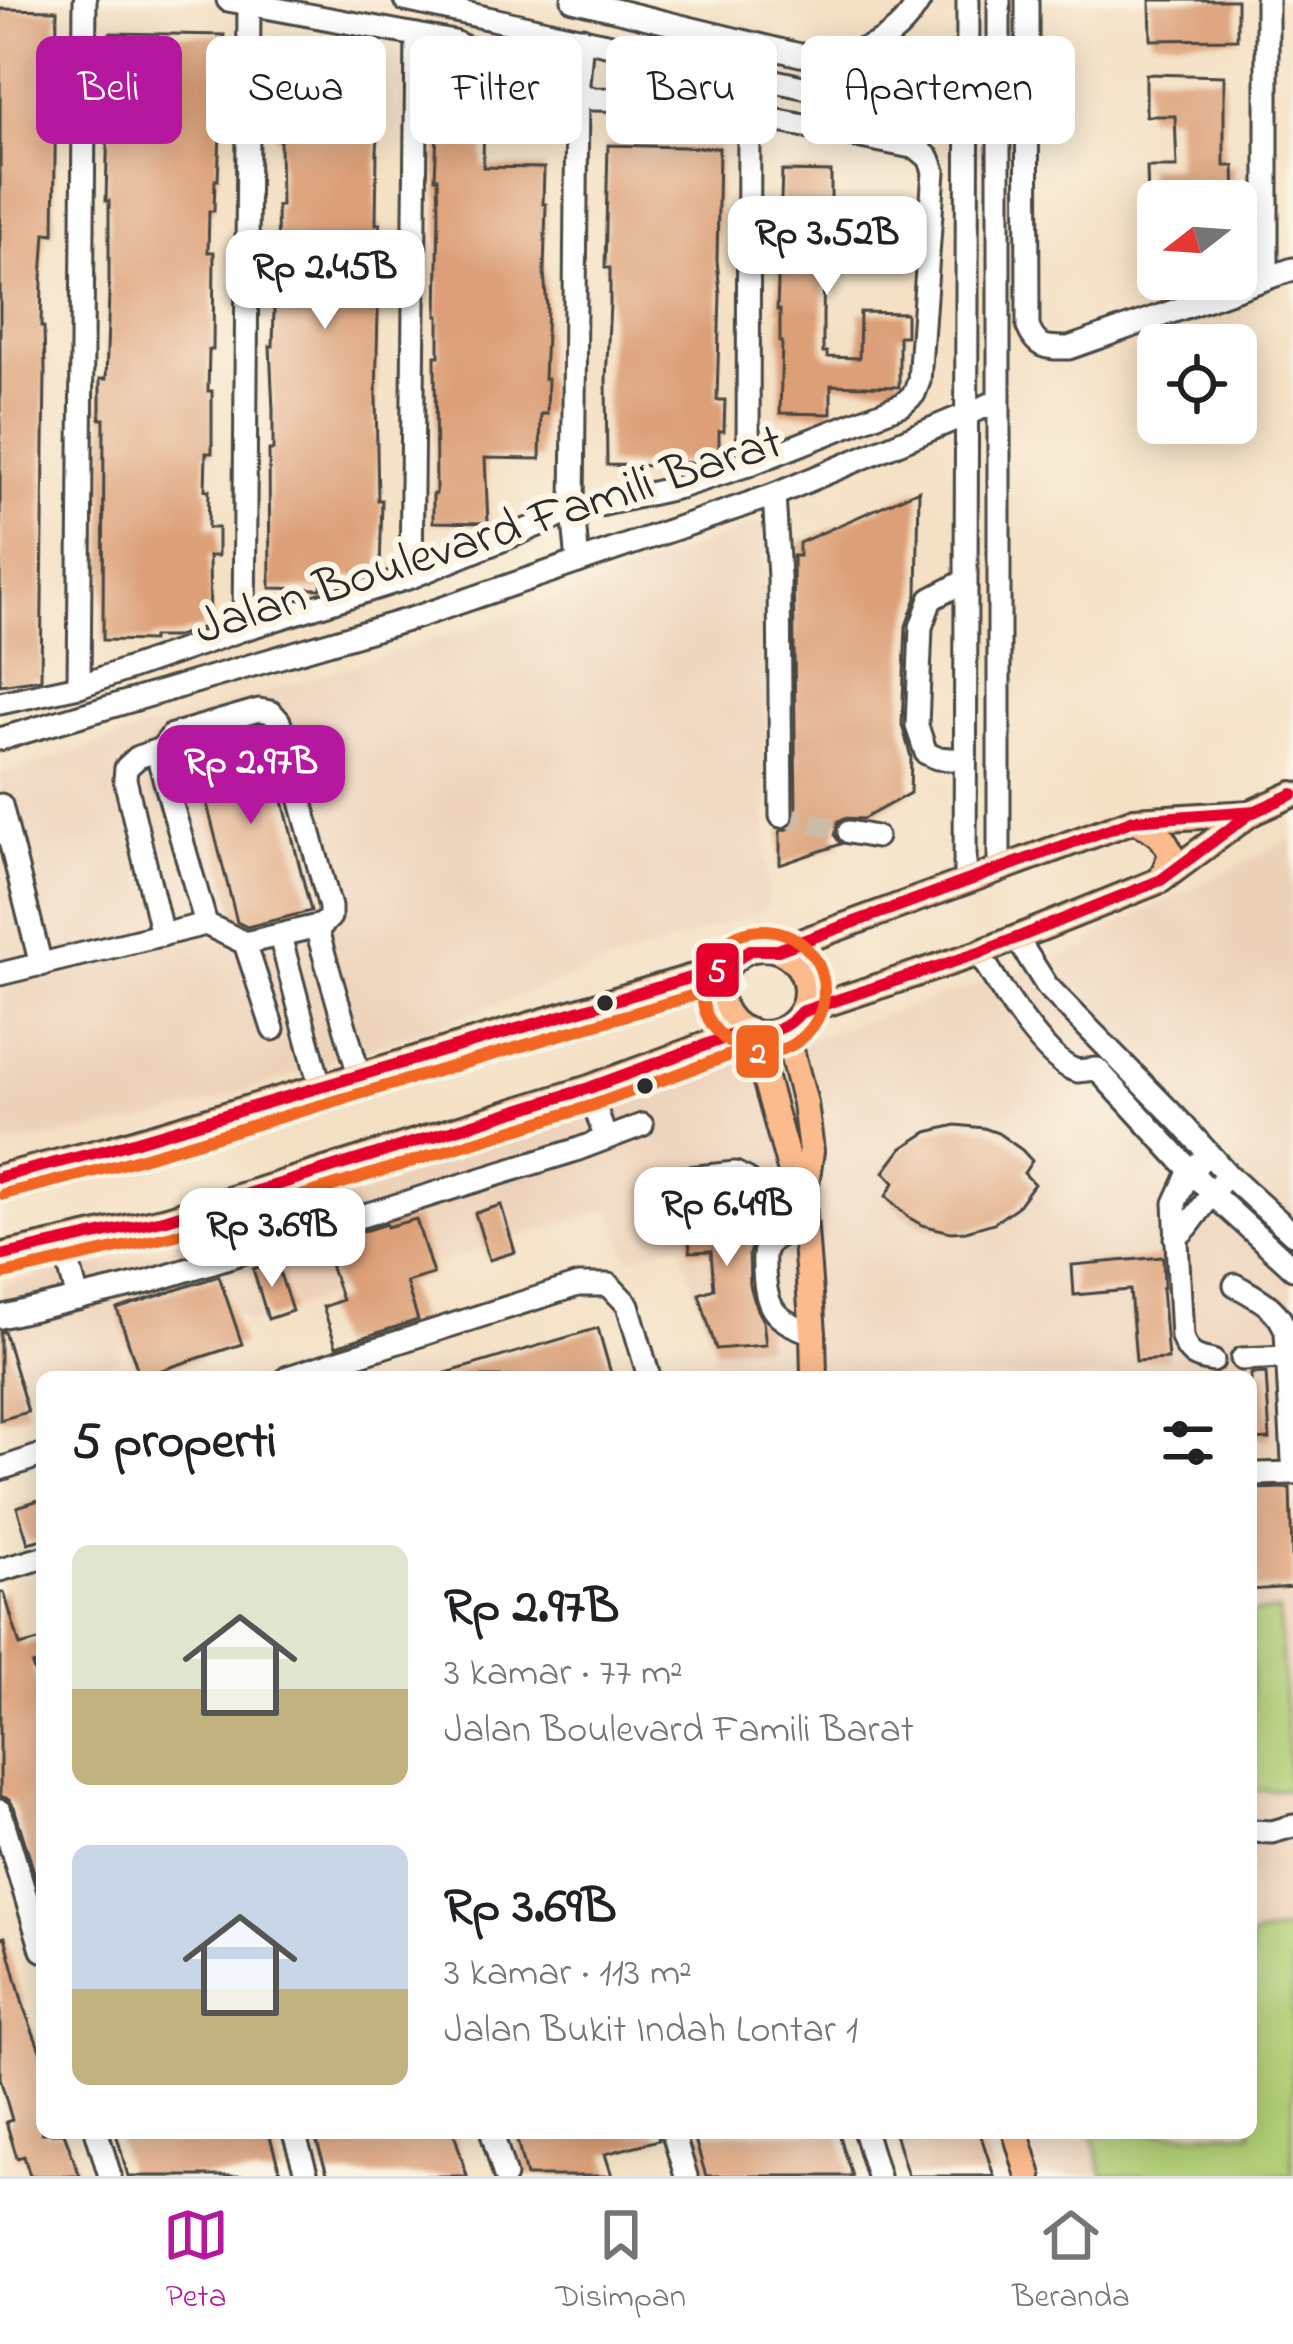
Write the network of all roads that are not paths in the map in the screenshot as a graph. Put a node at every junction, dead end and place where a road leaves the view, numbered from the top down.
1 (85, 0) edge
2 (405, 0) edge
3 (573, 0) edge
4 (920, 0) edge
5 (968, 0) edge
6 (999, 0) edge
7 (1027, 0) edge
8 (1267, 0) edge
9 (239, 2) edge
10 (602, 3) edge
11 (417, 35) junction
12 (422, 36) edge
13 (573, 36) edge
14 (968, 36) edge
15 (582, 38) edge
16 (801, 86) edge
17 (777, 120) edge
18 (577, 144) edge
19 (749, 144) edge
20 (967, 144) edge
21 (1293, 269) edge
22 (1267, 277) junction
23 (998, 401) junction
24 (966, 413) junction
25 (748, 465) junction
26 (774, 495) junction
27 (573, 511) junction
28 (578, 562) junction
29 (411, 577) junction
30 (965, 581) junction
31 (244, 629) junction
32 (79, 686) junction
33 (0, 703) edge
34 (0, 739) edge
35 (161, 749) junction
36 (964, 760) junction
37 (1293, 794) edge
38 (1, 805) edge
39 (1251, 813) junction
40 (781, 816) dead end
41 (1133, 820) junction
42 (849, 832) tunnel mouth
43 (875, 837) dead end
44 (999, 868) junction
45 (964, 880) junction
46 (1161, 880) junction
47 (206, 924) junction
48 (316, 926) junction
49 (161, 935) junction
50 (280, 935) junction
51 (1016, 937) junction
52 (245, 944) junction
53 (790, 946) junction
54 (979, 953) junction
55 (41, 965) junction
56 (727, 967) junction
57 (0, 974) edge
58 (802, 1015) junction
59 (273, 1029) dead end
60 (749, 1031) junction
61 (1105, 1061) junction
62 (359, 1076) junction
63 (320, 1086) junction
64 (589, 1088) junction
65 (642, 1125) dead end
66 (604, 1137) junction
67 (1208, 1154) junction
68 (1190, 1170) junction
69 (1228, 1174) junction
70 (0, 1177) edge
71 (679, 1179) dead end
72 (1211, 1193) junction
73 (804, 1215) junction
74 (1293, 1234) edge
75 (1176, 1238) junction
76 (771, 1240) junction
77 (63, 1243) junction
78 (0, 1256) edge
79 (1293, 1268) edge
80 (1235, 1286) dead end
81 (78, 1299) junction
82 (0, 1317) edge
83 (814, 1333) junction
84 (1286, 1357) junction
85 (1242, 1358) dead end
86 (1213, 1361) dead end
87 (307, 1371) edge
88 (647, 1371) edge
89 (814, 1371) edge
90 (36, 1457) edge
91 (1293, 1460) edge
92 (0, 1469) edge
93 (1293, 1473) edge
94 (1257, 1474) dead end
95 (36, 1560) edge
96 (0, 1570) edge
97 (0, 1811) edge
98 (1293, 1826) edge
99 (1257, 1832) edge
100 (36, 1930) edge
101 (99, 2139) edge
102 (296, 2139) edge
103 (494, 2139) edge
104 (675, 2139) edge
105 (867, 2139) edge
106 (1018, 2139) edge
107 (110, 2176) edge
108 (307, 2176) edge
109 (505, 2176) edge
110 (686, 2176) edge
111 (878, 2176) edge
112 (1029, 2176) edge

1 - 32 street
2 - 13 street
3 - 10 street
4 - 10 street
5 - 14 street
6 - 23 street
7 - 22 street
8 - 22 street
9 - 11 street
9 - 31 street
11 - 12 street
11 - 29 street
15 - 16 street
17 - 25 street
18 - 27 street
19 - 25 street
20 - 24 street
21 - 22 street
23 - 24 street, Jalan Boulevard Famili Barat
23 - 44 street
24 - 26 street, Jalan Boulevard Famili Barat
24 - 30 street
25 - 27 street
26 - 28 street, Jalan Boulevard Famili Barat
26 - 40 street
27 - 28 street
27 - 29 street
28 - 34 street, Jalan Boulevard Famili Barat
29 - 31 street
30 - 36 street
30 - 36 street
31 - 32 street
32 - 33 street
35 - 47 street
35 - 48 street
35 - 49 street
36 - 45 street
37 - 39 main road
38 - 55 street
39 - 41 main road
39 - 46 main road
41 - 44 main road
41 - 46 main road
42 - 43 street
44 - 45 main road
45 - 53 main road
46 - 51 main road
47 - 49 street
47 - 52 street
48 - 50 street
48 - 62 street
49 - 55 street
50 - 52 street
50 - 63 street
51 - 54 main road
51 - 61 street
52 - 59 street
53 - 56 main road
53 - 58 main road
54 - 58 main road
54 - 61 street
55 - 57 street
56 - 60 main road
56 - 62 main road
58 - 60 main road
58 - 73 main road
60 - 64 main road
60 - 73 main road
61 - 67 street
61 - 68 street
62 - 63 main road
63 - 70 main road
64 - 66 street
64 - 77 main road
65 - 66 street
66 - 81 street
67 - 68 street
67 - 69 street
68 - 72 street
68 - 75 street
69 - 72 street
69 - 74 street
71 - 76 street
72 - 75 street
72 - 79 street
73 - 76 street
73 - 83 main road
75 - 86 street
76 - 83 street
77 - 78 main road
77 - 81 street
80 - 84 street
81 - 82 street
83 - 89 main road
84 - 85 street
84 - 91 street
87 - 88 street
90 - 92 street
93 - 94 street
95 - 96 street
97 - 100 street
98 - 99 street
101 - 107 street
102 - 108 street
103 - 109 street
104 - 110 street
105 - 111 street
106 - 112 main road

